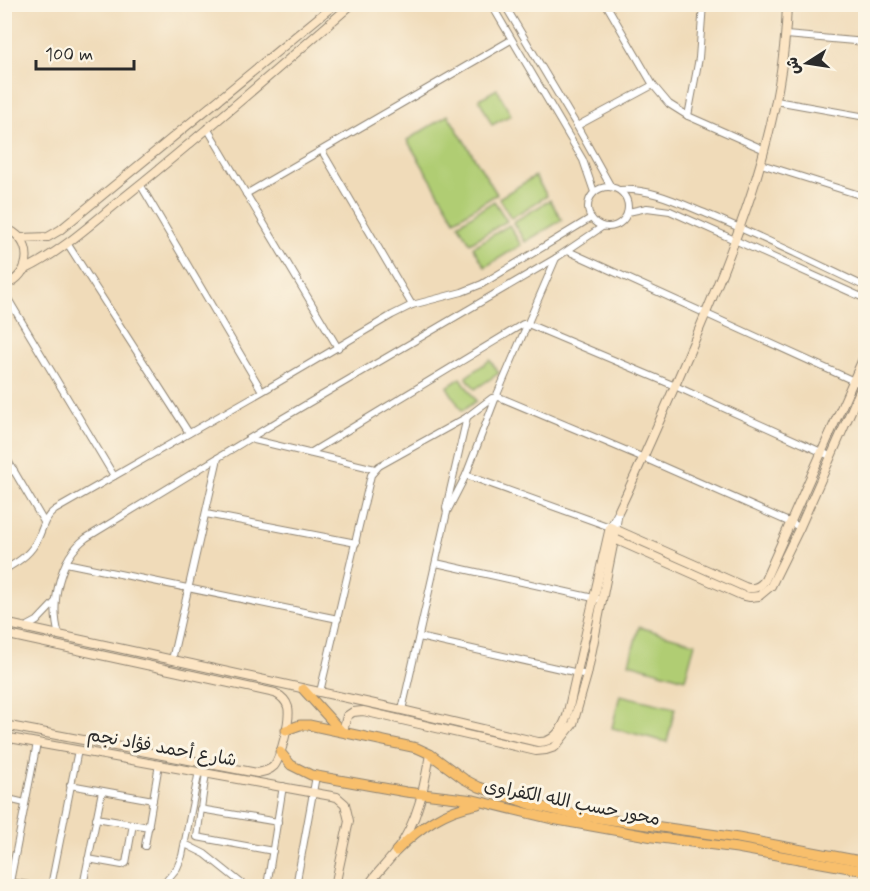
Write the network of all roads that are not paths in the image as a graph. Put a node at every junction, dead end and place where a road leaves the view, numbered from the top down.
1 (335, 4) edge
2 (352, 4) edge
3 (491, 4) edge
4 (504, 4) edge
5 (606, 4) edge
6 (703, 4) edge
7 (787, 4) edge
8 (786, 35) junction
9 (511, 40) junction
10 (866, 42) edge
11 (270, 58) junction
12 (279, 68) junction
13 (653, 85) junction
14 (776, 101) junction
15 (688, 116) junction
16 (866, 117) edge
17 (577, 126) junction
18 (207, 128) junction
19 (765, 150) junction
20 (322, 152) junction
21 (761, 164) junction
22 (140, 184) junction
23 (611, 186) junction
24 (620, 190) junction
25 (594, 192) junction
26 (246, 194) junction
27 (866, 197) edge
28 (628, 212) junction
29 (591, 218) junction
30 (602, 226) junction
31 (739, 227) junction
32 (4, 228) edge
33 (21, 238) junction
34 (736, 240) junction
35 (67, 243) junction
36 (568, 251) junction
37 (556, 258) junction
38 (24, 270) junction
39 (4, 285) edge
40 (866, 287) edge
41 (4, 292) edge
42 (866, 299) edge
43 (412, 305) junction
44 (706, 314) junction
45 (528, 324) junction
46 (338, 348) junction
47 (866, 351) edge
48 (853, 381) junction
49 (864, 381) edge
50 (675, 386) junction
51 (262, 391) junction
52 (496, 397) junction
53 (467, 417) junction
54 (189, 433) junction
55 (250, 439) junction
56 (821, 451) junction
57 (310, 453) junction
58 (4, 454) edge
59 (830, 456) junction
60 (218, 458) junction
61 (644, 458) junction
62 (375, 469) junction
63 (14, 470) junction
64 (4, 475) edge
65 (466, 475) junction
66 (114, 476) junction
67 (619, 510) joint
68 (447, 512) junction
69 (206, 514) junction
70 (44, 522) junction
71 (791, 523) junction
72 (800, 527) junction
73 (612, 533) junction
74 (356, 543) junction
75 (66, 563) junction
76 (436, 563) junction
77 (4, 570) edge
78 (188, 589) junction
79 (597, 599) junction
80 (55, 602) junction
81 (338, 619) junction
82 (8, 624) edge
83 (24, 627) junction
84 (7, 635) edge
85 (59, 635) junction
86 (419, 637) junction
87 (172, 660) junction
88 (577, 672) junction
89 (587, 675) junction
90 (303, 689) junction
91 (320, 692) junction
92 (402, 710) junction
93 (4, 725) edge
94 (286, 730) junction
95 (341, 731) junction
96 (4, 737) edge
97 (556, 740) junction
98 (37, 743) junction
99 (78, 750) junction
100 (280, 752) junction
101 (430, 753) junction
102 (159, 764) junction
103 (203, 772) junction
104 (316, 776) junction
105 (70, 785) junction
106 (283, 786) junction
107 (102, 791) junction
108 (313, 792) junction
109 (423, 794) junction
110 (4, 798) edge
111 (153, 800) junction
112 (486, 802) junction
113 (25, 803) junction
114 (200, 809) junction
115 (96, 818) junction
116 (278, 822) junction
117 (133, 824) junction
118 (148, 826) junction
119 (185, 844) junction
120 (145, 846) dead end
121 (273, 851) junction
122 (396, 851) junction
123 (88, 859) junction
124 (866, 862) edge
125 (846, 863) junction
126 (866, 871) edge
127 (170, 879) junction
128 (7, 881) edge
129 (35, 886) edge
130 (51, 886) edge
131 (82, 886) edge
132 (162, 886) edge
133 (175, 886) edge
134 (245, 886) edge
135 (267, 886) edge
136 (296, 886) edge
137 (335, 886) edge
138 (368, 886) edge

1 - 11 street
2 - 12 street
3 - 9 street
4 - 17 street
5 - 13 street
6 - 15 street
7 - 8 street
8 - 10 street
8 - 14 street
9 - 20 street
9 - 25 street
11 - 12 street
11 - 33 street
12 - 18 street
13 - 15 street
13 - 17 street
14 - 16 street
14 - 19 street
15 - 19 street
17 - 23 street
18 - 22 street
18 - 26 street
19 - 21 street
20 - 26 street
20 - 43 street
21 - 27 street
21 - 31 street
22 - 35 street
22 - 51 street
23 - 24 street
23 - 25 street
24 - 28 street
24 - 31 street
25 - 29 street
26 - 46 street
28 - 30 street
28 - 34 street
29 - 30 street
29 - 43 street
30 - 36 street
31 - 34 street
31 - 40 street
32 - 33 street
33 - 38 street
34 - 42 street
34 - 44 street
35 - 38 street
35 - 54 street
36 - 37 street
36 - 44 street
37 - 45 street
37 - 55 street
38 - 39 street
41 - 66 street
43 - 46 street
44 - 48 street
44 - 50 street
45 - 50 street
45 - 52 street
45 - 57 street
46 - 51 street
47 - 48 street
48 - 49 street
48 - 56 street
49 - 59 street
50 - 56 street
50 - 61 street
51 - 54 street
52 - 53 street
52 - 61 street
52 - 65 street
53 - 62 street
53 - 68 street
54 - 66 street
55 - 57 street
55 - 60 street
56 - 59 street
56 - 71 street
57 - 62 street
58 - 63 street
59 - 72 street
60 - 69 street
60 - 75 street
61 - 67 street
61 - 71 street
62 - 74 street
63 - 64 street
63 - 70 street
65 - 68 street
65 - 73 street
66 - 70 street
67 - 73 street
68 - 76 street
69 - 74 street
69 - 78 street
70 - 77 street
71 - 72 street
71 - 73 street
72 - 73 street
73 - 79 street
74 - 81 street
75 - 78 street
75 - 80 street
76 - 79 street
76 - 86 street
78 - 81 street
78 - 87 street
79 - 88 street
79 - 89 street
80 - 83 street
80 - 85 street
81 - 91 street
82 - 83 street
82 - 84 street
83 - 85 street
84 - 94 street
85 - 87 street
86 - 88 street
86 - 92 street
87 - 90 street
88 - 89 street
88 - 97 street
89 - 97 street
90 - 91 street
90 - 95 main road
91 - 92 street
92 - 97 street
93 - 100 street, شارع أحمد فؤاد نجم
94 - 95 main road, محور حسب الله الكفراوى
94 - 100 street
95 - 97 street
95 - 101 main road, محور حسب الله الكفراوى
96 - 98 street, شارع أحمد فؤاد نجم
98 - 99 street, شارع أحمد فؤاد نجم
98 - 113 street
99 - 102 street, شارع أحمد فؤاد نجم
99 - 105 street
100 - 104 main road, محور حسب الله الكفراوى
101 - 109 street
101 - 125 main road, محور حسب الله الكفراوى
102 - 103 street, شارع أحمد فؤاد نجم
102 - 111 street
103 - 106 street, شارع أحمد فؤاد نجم
103 - 114 street
103 - 119 street
104 - 108 street
104 - 109 main road, محور حسب الله الكفراوى
105 - 107 street
105 - 130 street
106 - 108 street, شارع أحمد فؤاد نجم
106 - 116 street
107 - 111 street
107 - 115 street
108 - 136 street
108 - 137 street, شارع أحمد فؤاد نجم
109 - 112 main road, محور حسب الله الكفراوى
109 - 122 street
110 - 113 street
111 - 118 street
112 - 122 main road
112 - 125 main road, محور حسب الله الكفراوى
113 - 128 street
114 - 116 street
114 - 121 street
115 - 117 street
115 - 123 street
116 - 121 street
117 - 118 street
117 - 123 street
118 - 120 street
119 - 127 street
119 - 134 street
121 - 135 street
122 - 138 street
123 - 131 street
124 - 125 main road, محور حسب الله الكفراوى
125 - 126 main road, محور حسب الله الكفراوى
127 - 132 street
127 - 133 street
128 - 129 street

